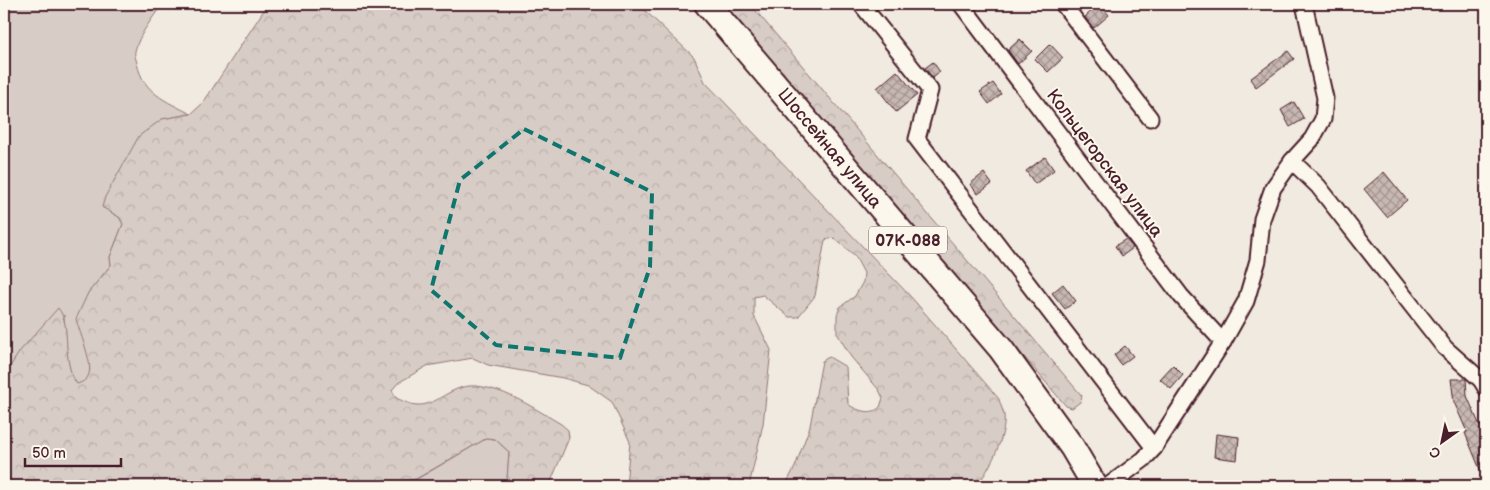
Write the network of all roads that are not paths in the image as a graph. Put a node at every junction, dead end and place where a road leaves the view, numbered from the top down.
1 (707, 4) edge
2 (861, 4) edge
3 (961, 4) edge
4 (1063, 4) edge
5 (1304, 4) edge
6 (1150, 118) dead end
7 (1292, 161) junction
8 (1223, 342) junction
9 (1486, 388) edge
10 (1154, 448) junction
11 (1095, 486) edge
12 (1108, 486) edge

1 - 11 main road, Шоссейная улица / 07К-088
2 - 10 street
3 - 8 street, Кольцегорская улица
4 - 6 street
5 - 7 street
7 - 8 street
7 - 9 street
8 - 10 street
10 - 12 street

